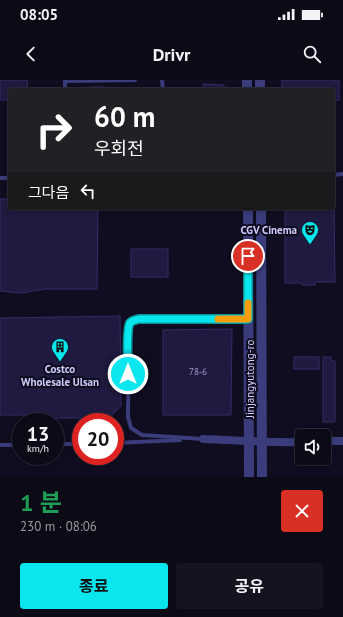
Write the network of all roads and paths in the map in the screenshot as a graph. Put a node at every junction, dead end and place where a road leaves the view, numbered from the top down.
1 (135, 80) edge
2 (65, 81) edge
3 (248, 210) edge
4 (261, 210) edge
5 (248, 319) junction
6 (202, 439) junction
7 (249, 440) junction
8 (343, 440) edge
9 (331, 441) edge
10 (262, 442) junction
11 (295, 442) edge
12 (124, 443) edge
13 (0, 445) edge
14 (12, 445) edge
15 (249, 477) edge
16 (262, 477) edge

1 - 2 lane
3 - 5 street, Jinjangyutong-ro
4 - 10 street, Jinjangyutong-ro
5 - 6 lane
5 - 7 street, Jinjangyutong-ro
6 - 7 street
6 - 12 lane
7 - 10 street
7 - 15 street, Jinjangyutong-ro
8 - 9 street
10 - 11 street
10 - 16 street, Jinjangyutong-ro
13 - 14 lane

